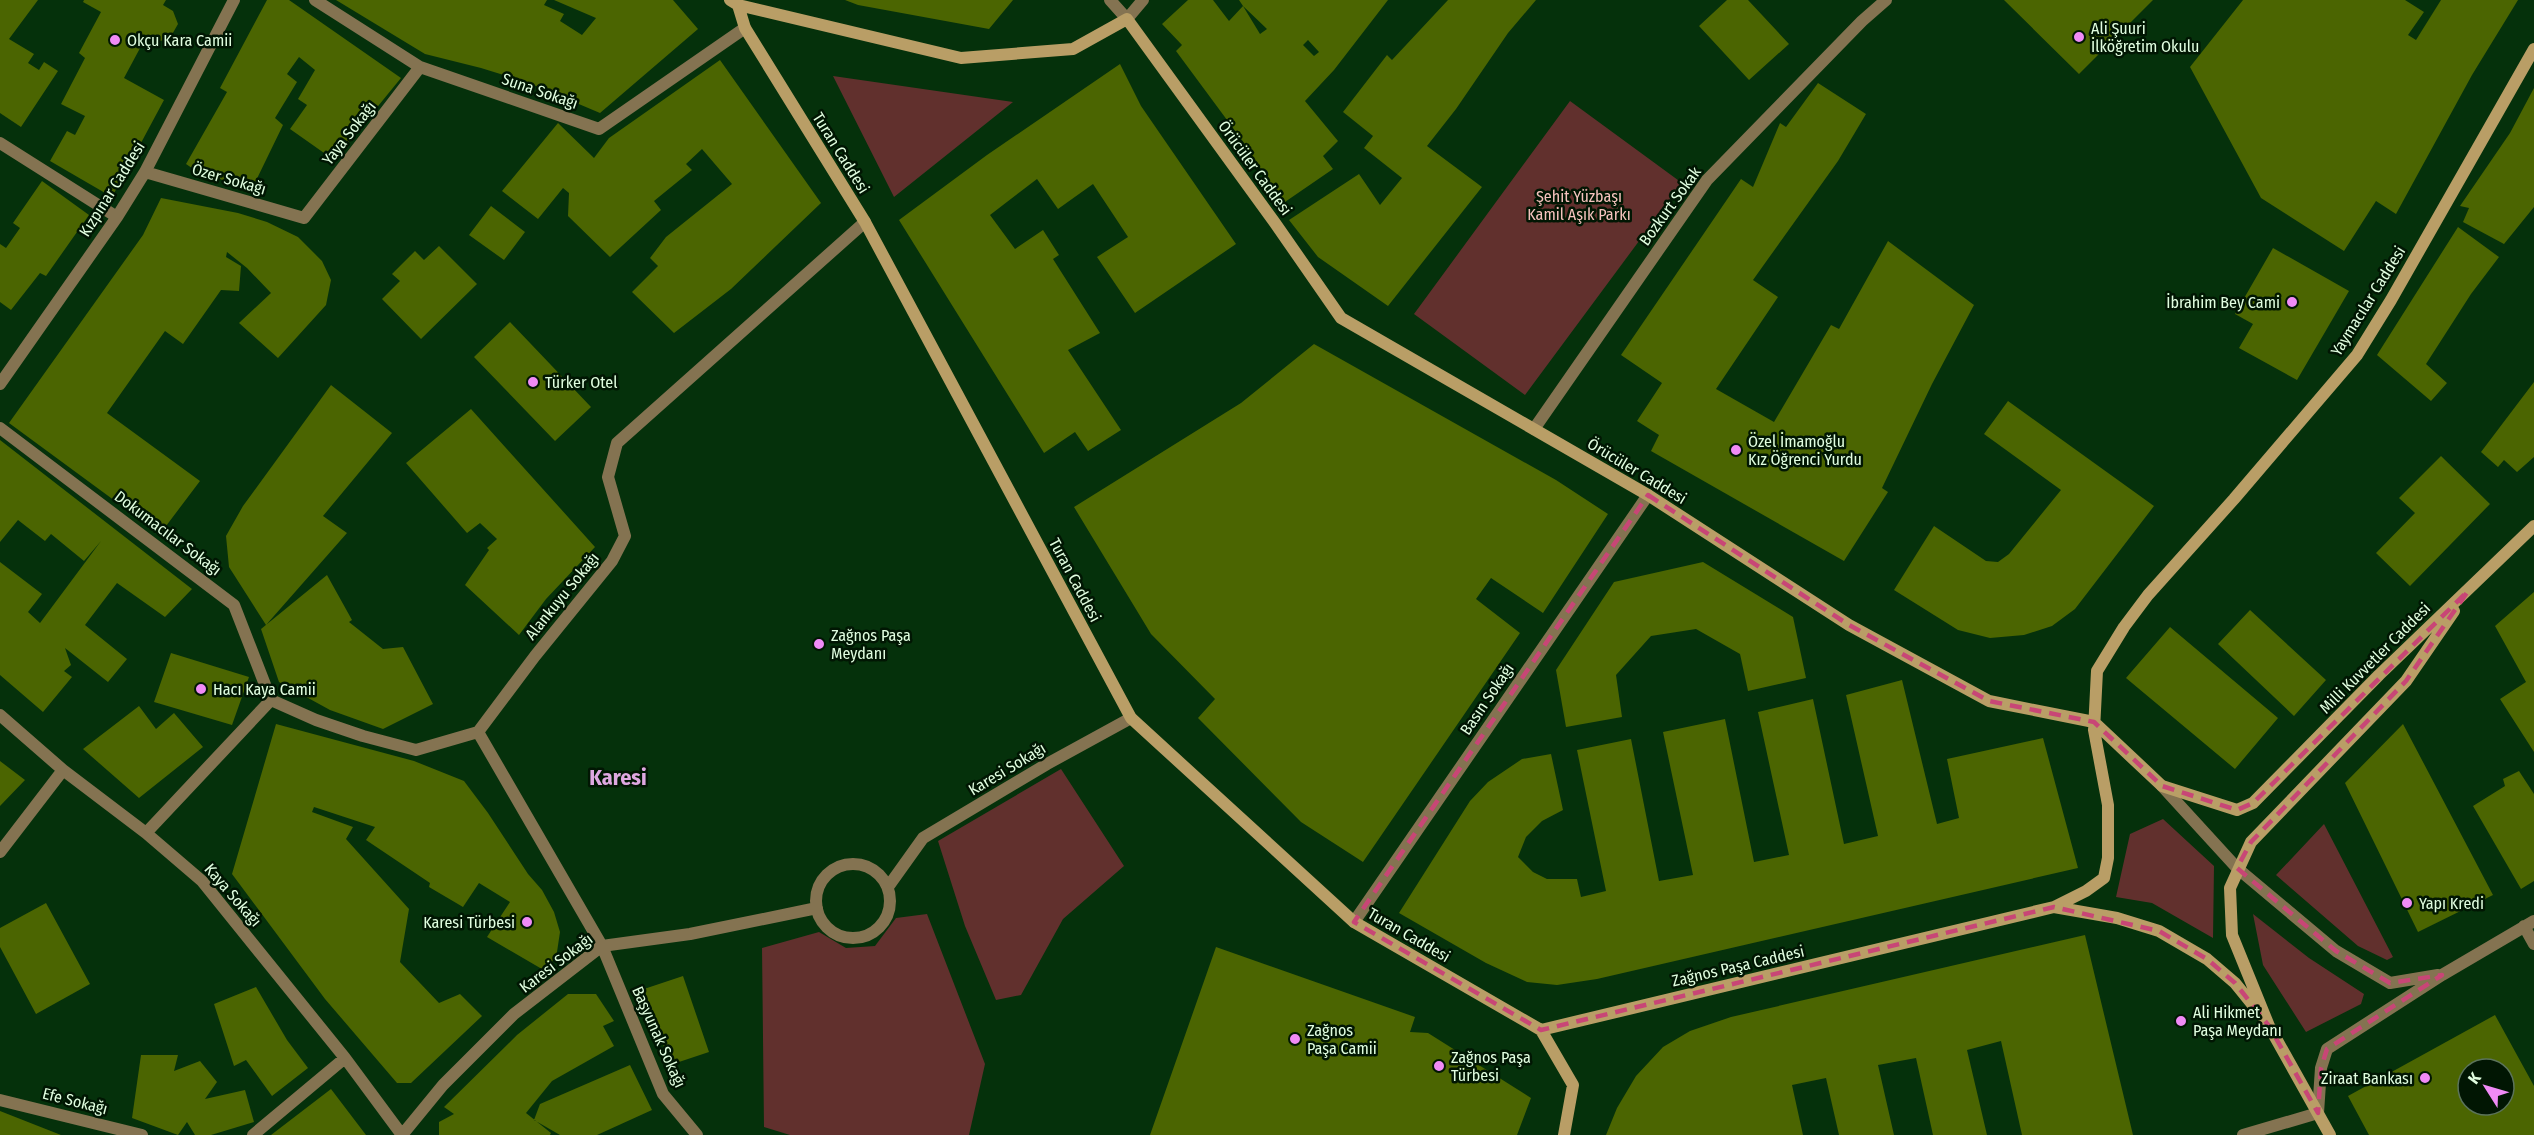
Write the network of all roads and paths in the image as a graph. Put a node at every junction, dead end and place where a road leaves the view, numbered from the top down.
1 (234, 0) edge
2 (315, 0) edge
3 (1110, 0) edge
4 (1143, 0) edge
5 (1886, 0) edge
6 (734, 3) edge
7 (1126, 19) junction
8 (745, 28) junction
9 (2534, 49) edge
10 (420, 67) junction
11 (0, 143) edge
12 (145, 172) junction
13 (117, 217) junction
14 (304, 218) joint
15 (864, 222) junction
16 (0, 384) edge
17 (0, 428) edge
18 (1534, 429) junction
19 (1648, 495) junction
20 (2534, 526) edge
21 (2468, 591) junction
22 (271, 700) junction
23 (0, 715) edge
24 (1131, 718) junction
25 (2094, 722) junction
26 (478, 732) junction
27 (63, 770) junction
28 (2162, 786) junction
29 (146, 833) junction
30 (0, 852) edge
31 (2237, 868) junction
32 (888, 887) junction
33 (2054, 907) junction
34 (817, 908) junction
35 (1354, 922) junction
36 (2529, 924) edge
37 (2534, 944) edge
38 (602, 946) junction
39 (2442, 975) junction
40 (2269, 1026) junction
41 (1541, 1030) junction
42 (345, 1058) junction
43 (0, 1100) edge
44 (2318, 1113) junction
45 (142, 1135) edge
46 (253, 1135) edge
47 (402, 1135) edge
48 (697, 1135) edge
49 (1564, 1135) edge
50 (2243, 1135) edge
51 (2330, 1135) edge

1 - 12 street, Kızpınar Caddesi
2 - 10 street, Suna Sokağı
3 - 7 street
4 - 7 street
5 - 18 street, Bozkurt Sokak
6 - 7 main road, Turan Caddesi
6 - 8 main road, Turan Caddesi
7 - 18 main road, Örücüler Caddesi
8 - 10 street, Suna Sokağı
8 - 15 main road, Turan Caddesi
9 - 25 main road, Yaymacılar Caddesi
10 - 14 street, Yaya Sokağı
11 - 13 street
12 - 13 street, Kızpınar Caddesi
12 - 14 street, Özer Sokağı
13 - 16 street, Kızpınar Caddesi
15 - 24 main road, Turan Caddesi
15 - 26 street, Alankuyu Sokağı
17 - 22 street, Dokumacılar Sokağı
18 - 19 main road, Örücüler Caddesi
19 - 25 main road, Örücüler Caddesi
19 - 35 street, Basın Sokağı
20 - 21 main road, Milli Kuvvetler Caddesi
21 - 28 main road, Milli Kuvvetler Caddesi
21 - 31 main road
22 - 26 street
22 - 29 street
23 - 27 street, Kaya Sokağı
24 - 32 street, Karesi Sokağı
24 - 35 main road, Turan Caddesi
25 - 28 main road
25 - 33 main road, Yaymacılar Caddesi
26 - 38 street
27 - 29 street, Kaya Sokağı
27 - 30 street
28 - 31 street
29 - 42 street, Kaya Sokağı
31 - 39 street
31 - 40 main road
32 - 34 street
32 - 34 street
33 - 40 main road
33 - 41 main road, Zağnos Paşa Caddesi
34 - 38 street, Karesi Sokağı
35 - 41 main road, Turan Caddesi
36 - 37 street
36 - 39 street
38 - 47 street, Karesi Sokağı
38 - 48 street, Başyunak Sokağı
39 - 44 street
40 - 44 main road
41 - 49 main road
42 - 46 street
42 - 47 street, Kaya Sokağı
43 - 45 street, Efe Sokağı
44 - 50 street
44 - 51 main road

